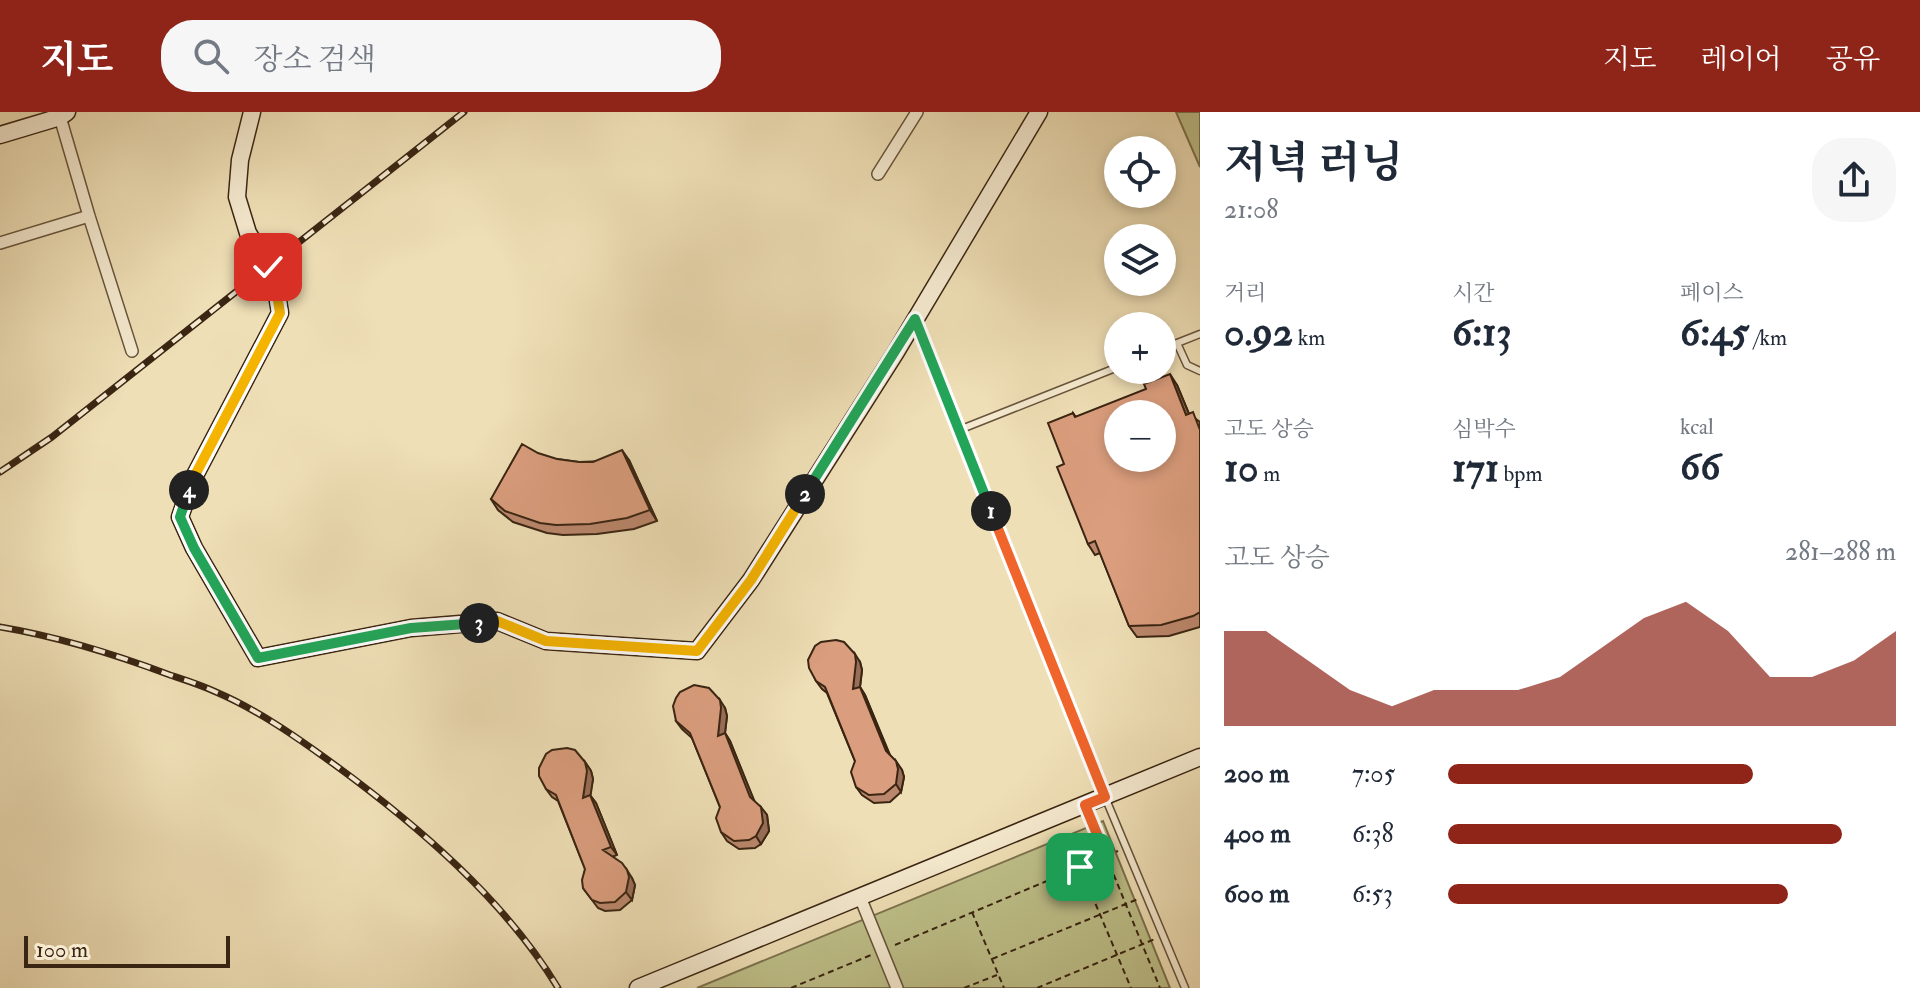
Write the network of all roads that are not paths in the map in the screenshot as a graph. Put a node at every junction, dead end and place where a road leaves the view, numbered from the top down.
1 (252, 112) edge
2 (917, 112) edge
3 (1039, 112) edge
4 (64, 115) edge
5 (0, 135) edge
6 (878, 174) dead end
7 (89, 216) junction
8 (0, 243) edge
9 (915, 319) junction
10 (1200, 334) edge
11 (1177, 343) joint
12 (132, 351) dead end
13 (1200, 371) edge
14 (1104, 373) edge
15 (959, 430) junction
16 (1200, 757) edge
17 (1105, 797) junction
18 (860, 897) junction
19 (638, 988) edge
20 (897, 988) edge
21 (1185, 988) edge

1 - 9 street
2 - 6 street
3 - 9 street
4 - 5 street
4 - 7 street
7 - 8 street
7 - 12 street
9 - 15 lane
10 - 11 lane
11 - 13 lane
14 - 15 lane
15 - 17 lane
16 - 17 street
17 - 18 street
17 - 21 lane
18 - 19 street
18 - 20 street

